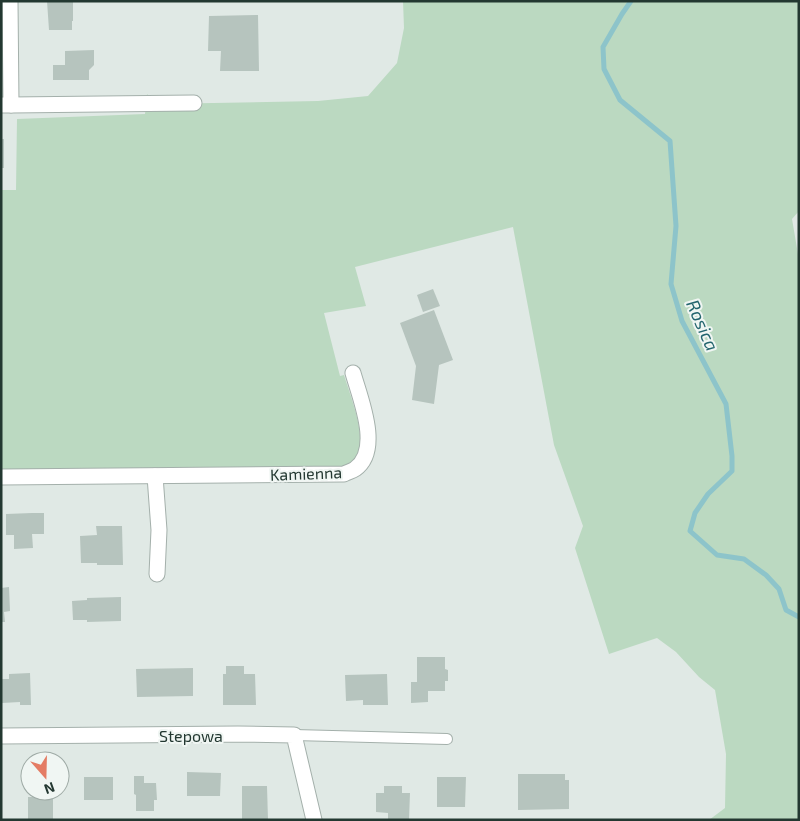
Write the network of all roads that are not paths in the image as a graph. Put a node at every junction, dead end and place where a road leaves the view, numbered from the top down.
1 (10, 1) edge
2 (194, 103) dead end
3 (6, 105) edge
4 (353, 373) dead end
5 (155, 476) junction
6 (1, 477) edge
7 (157, 574) dead end
8 (1, 736) edge
9 (294, 736) junction
10 (447, 738) dead end
11 (314, 820) edge

1 - 3 street
2 - 3 street
4 - 5 street, Kamienna
5 - 6 street, Kamienna
5 - 7 street
8 - 9 street, Stepowa
9 - 10 lane
9 - 11 street

